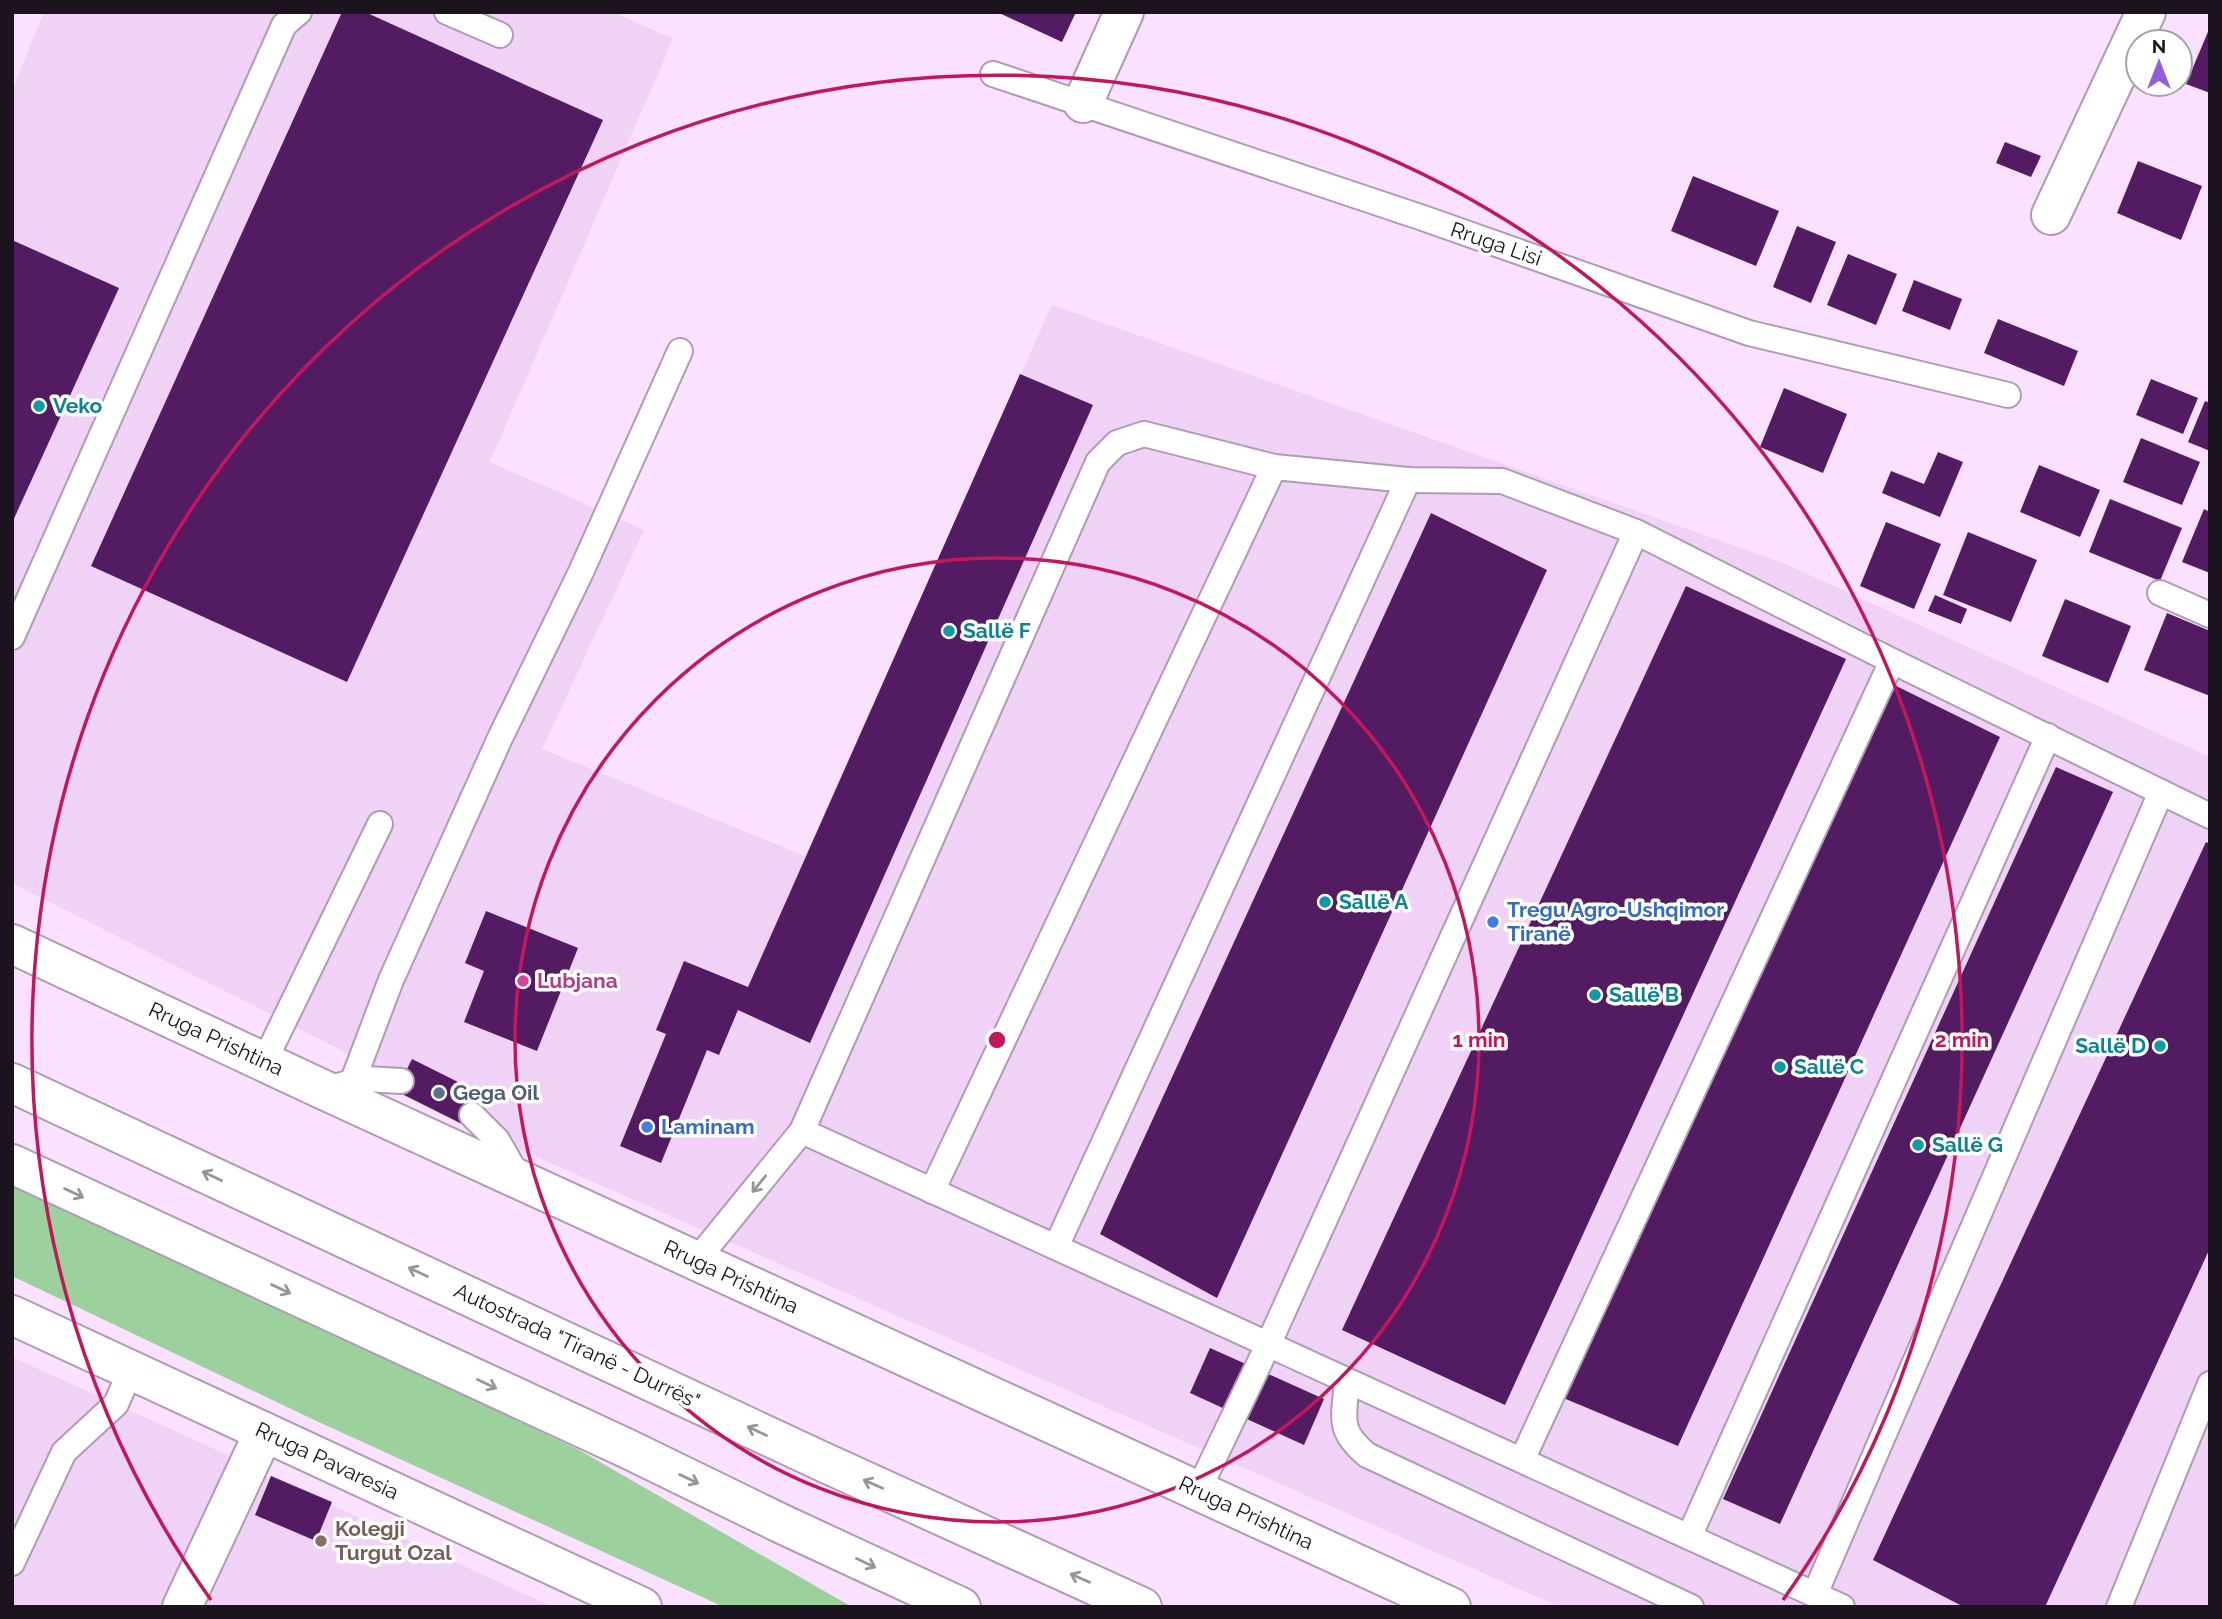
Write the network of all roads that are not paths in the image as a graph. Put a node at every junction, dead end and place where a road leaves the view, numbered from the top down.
1 (299, 12) edge
2 (447, 12) edge
3 (1124, 12) edge
4 (2146, 12) edge
5 (500, 35) dead end
6 (993, 74) dead end
7 (1083, 103) junction
8 (2051, 215) dead end
9 (680, 351) dead end
10 (2008, 395) dead end
11 (1273, 467) junction
12 (1408, 480) junction
13 (1636, 532) junction
14 (2160, 593) dead end
15 (2210, 615) edge
16 (12, 637) edge
17 (1892, 661) junction
18 (2048, 736) junction
19 (2161, 792) junction
20 (2210, 816) edge
21 (380, 824) dead end
22 (12, 944) edge
23 (264, 1062) junction
24 (401, 1081) dead end
25 (12, 1083) edge
26 (338, 1086) junction
27 (472, 1115) dead end
28 (802, 1131) junction
29 (12, 1164) edge
30 (520, 1180) junction
31 (932, 1191) junction
32 (1056, 1247) junction
33 (696, 1261) junction
34 (12, 1315) edge
35 (1268, 1345) junction
36 (131, 1370) junction
37 (1347, 1382) junction
38 (2210, 1384) edge
39 (264, 1432) junction
40 (1522, 1460) junction
41 (1198, 1490) junction
42 (1689, 1537) junction
43 (12, 1563) edge
44 (1815, 1594) junction
45 (182, 1607) edge
46 (642, 1607) edge
47 (961, 1607) edge
48 (1142, 1607) edge
49 (1451, 1607) edge
50 (1690, 1607) edge
51 (1842, 1607) edge
52 (2119, 1607) edge

1 - 16 lane
2 - 5 lane
3 - 7 main road
4 - 8 main road
6 - 7 lane, Rruga Lisi
7 - 10 lane, Rruga Lisi
9 - 26 lane
11 - 12 lane
11 - 28 lane
11 - 31 lane
12 - 13 lane
12 - 32 lane
13 - 17 lane
13 - 35 lane
14 - 15 lane
17 - 18 lane
17 - 40 lane
18 - 19 lane
18 - 42 lane
19 - 20 lane
19 - 44 lane
21 - 23 lane
22 - 23 main road, Rruga Prishtina
23 - 26 main road, Rruga Prishtina
24 - 26 lane
48 -> 25 main road, Autostrada "Tiranë - Durrës"
26 - 30 main road, Rruga Prishtina
27 - 30 lane
28 - 31 lane
28 -> 33 lane
29 -> 47 main road
30 - 33 main road, Rruga Prishtina
31 - 32 lane
32 - 35 lane
33 - 41 main road, Rruga Prishtina
34 - 36 main road, Rruga Pavaresia
35 - 37 lane
35 - 41 lane
36 - 39 main road, Rruga Pavaresia
36 - 43 lane
37 - 40 lane
37 - 50 lane
38 - 52 lane
39 - 45 main road
39 - 46 main road, Rruga Pavaresia
40 - 42 lane
41 - 49 main road, Rruga Prishtina
42 - 44 lane
44 - 51 lane

